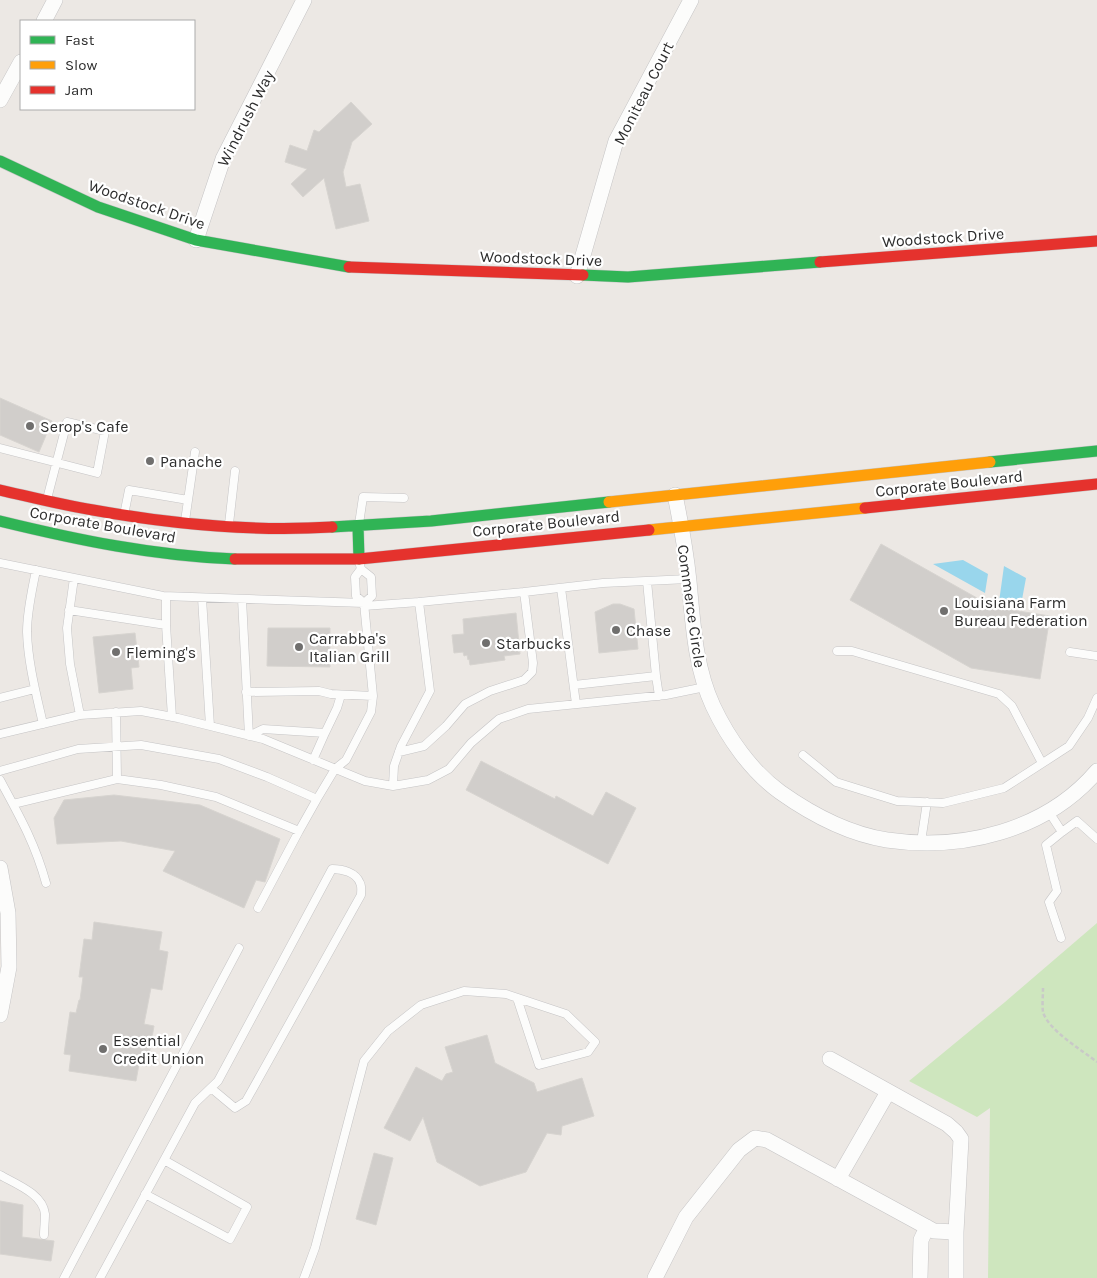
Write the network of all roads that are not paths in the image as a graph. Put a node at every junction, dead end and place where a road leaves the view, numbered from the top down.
1 (55, 0) edge
2 (304, 0) edge
3 (691, 0) edge
4 (45, 20) edge
5 (20, 64) edge
6 (0, 100) edge
7 (0, 161) edge
8 (196, 240) junction
9 (1097, 241) edge
10 (577, 276) junction
11 (0, 448) edge
12 (1097, 451) edge
13 (195, 452) dead end
14 (58, 463) junction
15 (235, 471) dead end
16 (1097, 484) edge
17 (0, 490) edge
18 (675, 495) junction
19 (404, 498) dead end
20 (188, 500) junction
21 (46, 501) junction
22 (124, 515) junction
23 (0, 521) edge
24 (185, 523) junction
25 (228, 526) junction
26 (358, 526) junction
27 (681, 526) junction
28 (0, 563) edge
29 (360, 564) junction
30 (36, 570) junction
31 (74, 578) junction
32 (688, 579) junction
33 (647, 581) junction
34 (561, 588) junction
35 (524, 592) junction
36 (166, 597) junction
37 (202, 598) junction
38 (242, 599) junction
39 (419, 602) junction
40 (364, 604) junction
41 (69, 610) junction
42 (166, 625) junction
43 (837, 651) dead end
44 (1070, 652) dead end
45 (1097, 656) edge
46 (656, 676) junction
47 (574, 685) junction
48 (705, 687) junction
49 (35, 689) junction
50 (246, 692) junction
51 (341, 695) junction
52 (373, 696) junction
53 (659, 696) junction
54 (0, 698) edge
55 (1097, 698) edge
56 (576, 704) junction
57 (116, 712) junction
58 (80, 714) junction
59 (172, 717) junction
60 (44, 724) junction
61 (210, 726) junction
62 (325, 733) junction
63 (0, 734) edge
64 (248, 736) junction
65 (117, 746) junction
66 (399, 752) junction
67 (803, 755) dead end
68 (313, 760) junction
69 (1042, 763) junction
70 (335, 769) junction
71 (0, 771) edge
72 (1097, 771) edge
73 (117, 779) junction
74 (0, 780) edge
75 (393, 786) junction
76 (317, 799) junction
77 (926, 802) junction
78 (13, 804) junction
79 (1049, 812) junction
80 (299, 831) junction
81 (1062, 832) junction
82 (1097, 839) edge
83 (920, 842) junction
84 (0, 868) edge
85 (46, 883) dead end
86 (1, 884) edge
87 (258, 908) dead end
88 (1061, 938) dead end
89 (239, 948) dead end
90 (517, 998) junction
91 (0, 1015) edge
92 (830, 1059) dead end
93 (211, 1088) junction
94 (888, 1092) junction
95 (164, 1160) junction
96 (0, 1175) edge
97 (838, 1179) junction
98 (145, 1194) junction
99 (927, 1227) junction
100 (956, 1232) junction
101 (44, 1234) dead end
102 (64, 1278) edge
103 (100, 1278) edge
104 (304, 1278) edge
105 (655, 1278) edge
106 (920, 1278) edge
107 (956, 1278) edge

1 - 4 street
2 - 8 street, Windrush Way
3 - 10 street, Moniteau Court
5 - 6 street
7 - 8 street, Woodstock Drive
8 - 10 street, Woodstock Drive
9 - 10 street, Woodstock Drive
11 - 14 lane
12 - 18 street, Corporate Boulevard
13 - 20 lane
14 - 14 lane
14 - 21 lane
15 - 25 lane
16 - 27 street, Corporate Boulevard
17 - 21 street, Corporate Boulevard
18 - 26 street, Corporate Boulevard
18 - 27 street, Commerce Circle
19 - 26 lane
20 - 22 lane
20 - 24 lane
21 - 22 street, Corporate Boulevard
22 - 24 street, Corporate Boulevard
23 - 29 street, Corporate Boulevard
24 - 25 street, Corporate Boulevard
25 - 26 street, Corporate Boulevard
26 - 29 street
27 - 29 street, Corporate Boulevard
27 - 32 street, Commerce Circle
28 - 30 lane
29 - 40 lane
29 - 40 lane
30 - 31 lane
30 - 49 lane
31 - 36 lane
31 - 41 lane
32 - 33 lane
32 - 48 street, Commerce Circle
33 - 34 lane
33 - 46 lane
34 - 35 lane
34 - 47 lane
35 - 39 lane
35 - 66 lane
36 - 37 lane
36 - 42 lane
37 - 38 lane
37 - 61 lane
38 - 40 lane
38 - 50 lane
39 - 40 lane
39 - 66 lane
40 - 52 lane
41 - 42 lane
41 - 58 lane
42 - 59 lane
43 - 69 lane
44 - 45 lane
46 - 47 lane
46 - 53 lane
47 - 56 lane
48 - 53 lane
48 - 83 street, Commerce Circle
49 - 54 lane
49 - 60 lane
50 - 51 lane
50 - 64 lane
51 - 52 lane
51 - 62 lane
52 - 70 lane
53 - 56 lane
55 - 69 lane
56 - 75 lane
57 - 58 lane
57 - 59 lane
57 - 65 lane
58 - 60 lane
59 - 61 lane
60 - 63 lane
61 - 64 lane
62 - 64 lane
62 - 68 lane
64 - 68 lane
65 - 71 lane
65 - 73 lane
65 - 76 lane
66 - 75 lane
67 - 77 lane
68 - 70 lane
69 - 77 lane
70 - 75 lane
70 - 76 lane
72 - 79 street, Commerce Circle
73 - 78 lane
73 - 80 lane
74 - 78 lane
76 - 80 lane
77 - 83 lane
78 - 85 lane
79 - 81 lane
79 - 83 street, Commerce Circle
80 - 87 lane
81 - 82 lane
81 - 88 lane
84 - 86 street
86 - 91 street
89 - 102 lane
90 - 90 lane
90 - 104 lane
92 - 94 street
93 - 93 lane
93 - 95 lane
94 - 97 street
94 - 100 street
95 - 98 lane
95 - 98 lane
96 - 101 lane
97 - 99 street
97 - 105 street
98 - 103 lane
99 - 100 street
99 - 106 street
100 - 107 street

